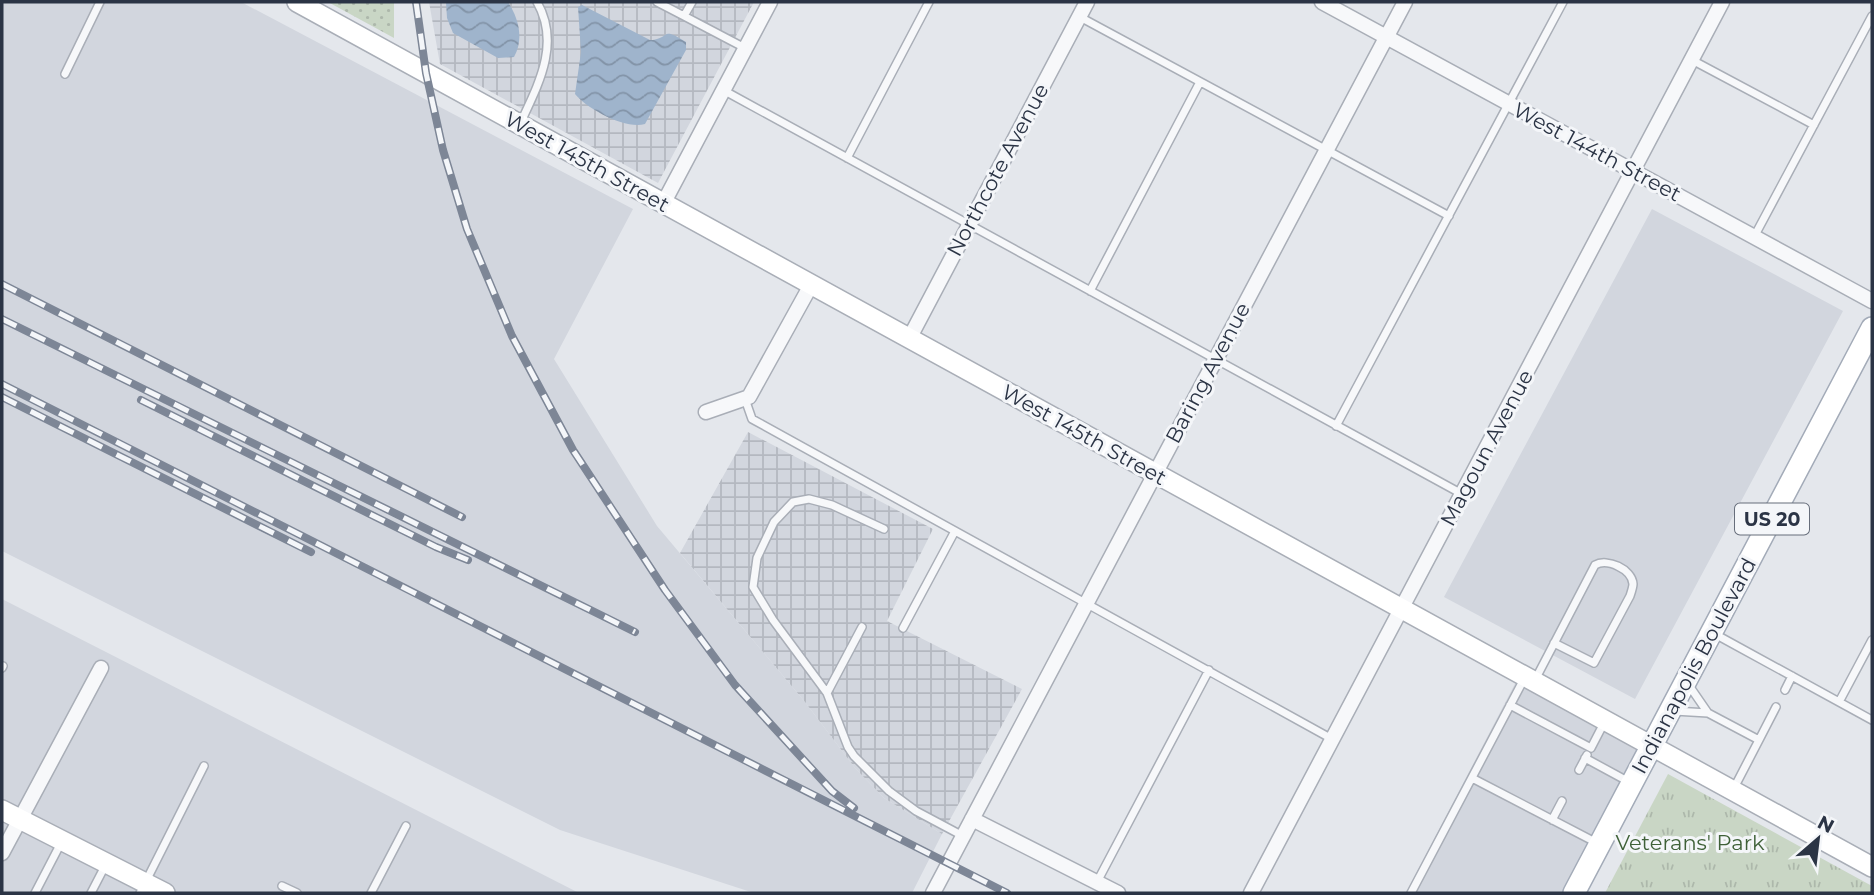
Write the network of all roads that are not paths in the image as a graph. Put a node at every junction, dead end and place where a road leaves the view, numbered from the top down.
1 (100, 2) edge
2 (297, 2) edge
3 (537, 2) edge
4 (657, 2) edge
5 (692, 2) edge
6 (769, 2) edge
7 (929, 2) edge
8 (1087, 2) edge
9 (1322, 2) edge
10 (1405, 2) edge
11 (1563, 2) edge
12 (1722, 2) edge
13 (684, 16) junction
14 (1079, 16) junction
15 (1872, 16) edge
16 (1386, 37) junction
17 (745, 48) junction
18 (1692, 60) junction
19 (65, 74) dead end
20 (1200, 82) junction
21 (723, 90) junction
22 (1508, 104) junction
23 (520, 125) junction
24 (1815, 125) junction
25 (1327, 150) junction
26 (847, 158) junction
27 (1633, 171) junction
28 (663, 204) junction
29 (1448, 216) junction
30 (969, 225) junction
31 (1754, 237) junction
32 (811, 285) junction
33 (1090, 291) junction
34 (1872, 301) edge
35 (1872, 328) edge
36 (909, 339) junction
37 (1214, 360) junction
38 (745, 399) junction
39 (706, 412) dead end
40 (1336, 426) junction
41 (1154, 473) junction
42 (1462, 494) junction
43 (884, 529) dead end
44 (954, 531) junction
45 (1086, 603) junction
46 (1402, 608) junction
47 (862, 627) dead end
48 (903, 628) dead end
49 (1712, 632) junction
50 (1872, 640) edge
51 (1554, 643) junction
52 (101, 668) dead end
53 (1209, 670) junction
54 (1792, 676) junction
55 (1530, 678) junction
56 (1686, 681) junction
57 (1785, 690) dead end
58 (827, 693) junction
59 (1839, 702) junction
60 (1510, 705) junction
61 (1776, 707) dead end
62 (1670, 711) junction
63 (1708, 713) junction
64 (1606, 719) junction
65 (1872, 720) edge
66 (1333, 739) junction
67 (1759, 740) junction
68 (1652, 745) junction
69 (1591, 748) junction
70 (1585, 758) junction
71 (204, 766) dead end
72 (1579, 770) dead end
73 (1472, 778) junction
74 (1632, 783) junction
75 (1733, 790) junction
76 (1562, 801) dead end
77 (11, 815) edge
78 (972, 819) junction
79 (1552, 820) junction
80 (406, 826) dead end
81 (963, 836) junction
82 (62, 841) junction
83 (1599, 845) junction
84 (2, 853) edge
85 (107, 863) junction
86 (1872, 867) edge
87 (1097, 882) junction
88 (282, 886) dead end
89 (142, 888) edge
90 (35, 893) edge
91 (92, 893) edge
92 (165, 893) edge
93 (297, 893) edge
94 (371, 893) edge
95 (933, 893) edge
96 (1118, 893) edge
97 (1251, 893) edge
98 (1411, 893) edge
99 (1574, 893) edge

1 - 19 lane
2 - 23 street, West 145th Street
3 - 23 lane
4 - 13 lane
5 - 13 lane
6 - 17 street
7 - 26 lane
8 - 14 street, Northcote Avenue
9 - 16 street, West 144th Street
10 - 16 street, Baring Avenue
11 - 22 lane
12 - 18 street, Magoun Avenue
13 - 17 lane
14 - 20 lane
14 - 30 street, Northcote Avenue
15 - 24 lane
16 - 22 street, West 144th Street
16 - 25 street, Baring Avenue
17 - 21 street
18 - 24 lane
18 - 27 street, Magoun Avenue
20 - 25 lane
20 - 33 lane
21 - 26 lane
21 - 28 street
22 - 27 street, West 144th Street
22 - 29 lane
23 - 28 street, West 145th Street
24 - 31 lane
25 - 29 lane
25 - 37 street, Baring Avenue
26 - 30 lane
27 - 31 street, West 144th Street
27 - 42 street, Magoun Avenue
28 - 32 street, West 145th Street
29 - 40 lane
30 - 33 lane
30 - 36 street, Northcote Avenue
31 - 34 street, West 144th Street
32 - 36 street, West 145th Street
32 - 38 street
33 - 37 lane
35 - 49 main road, Indianapolis Boulevard / US 20
36 - 41 street, West 145th Street
37 - 40 lane
37 - 41 street, Baring Avenue
38 - 39 street
38 - 44 lane
40 - 42 lane
41 - 45 street, Baring Avenue
41 - 46 street, West 145th Street
42 - 46 street, Magoun Avenue
43 - 58 lane
44 - 45 lane
44 - 48 lane
45 - 53 lane
45 - 78 street, Baring Avenue
46 - 55 street, West 145th Street
46 - 66 street, Magoun Avenue
47 - 58 lane
49 - 54 lane
49 - 56 main road, Indianapolis Boulevard / US 20
50 - 59 lane
51 - 51 lane
51 - 55 lane
52 - 77 street
53 - 66 lane
53 - 87 lane
54 - 57 lane
54 - 59 lane
55 - 60 lane
55 - 64 street, West 145th Street
56 - 62 main road, Indianapolis Boulevard / US 20
56 - 63 lane
58 - 81 lane
59 - 65 lane
60 - 69 lane
60 - 73 lane
61 - 67 lane
62 - 63 lane
62 - 68 main road, Indianapolis Boulevard / US 20
63 - 67 lane
64 - 68 street, West 145th Street
64 - 69 lane
66 - 97 street, Magoun Avenue
67 - 75 lane
68 - 74 main road, Indianapolis Boulevard / US 20
68 - 75 street, West 145th Street
69 - 70 lane
70 - 72 lane
70 - 74 lane
71 - 89 lane
73 - 79 lane
73 - 98 lane
74 - 83 main road, Indianapolis Boulevard / US 20
75 - 86 street, West 145th Street
76 - 79 lane
77 - 82 street
77 - 84 street
78 - 81 street, Baring Avenue
78 - 87 street
79 - 83 lane
80 - 94 lane
81 - 95 street, Baring Avenue
82 - 85 street
82 - 90 lane
83 - 99 main road, Indianapolis Boulevard / US 20
85 - 89 street
85 - 91 lane
87 - 96 street
88 - 93 lane
89 - 92 street

